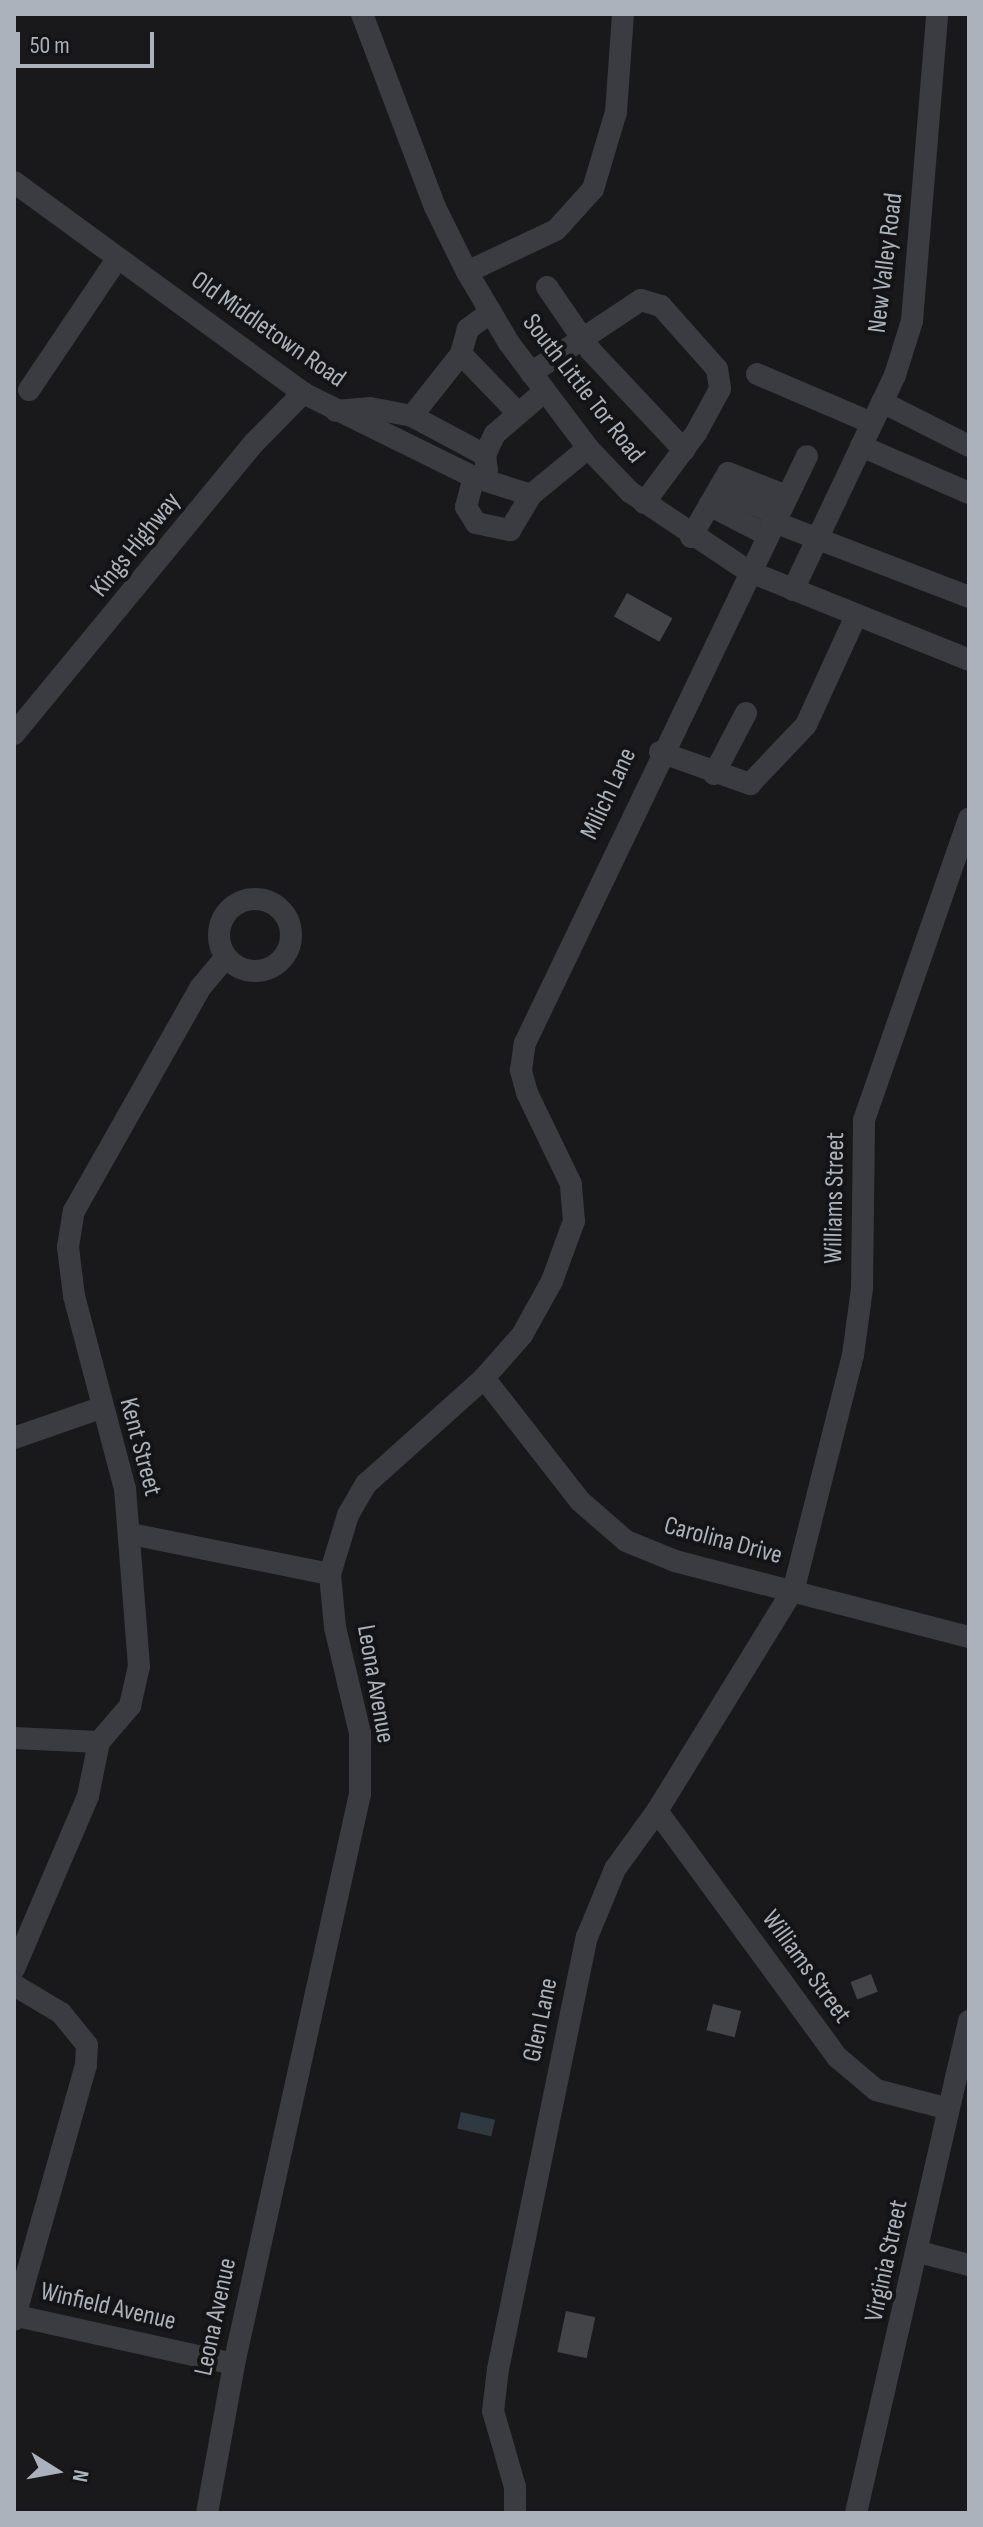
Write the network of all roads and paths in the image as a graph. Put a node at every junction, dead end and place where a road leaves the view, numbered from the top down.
1 (362, 14) edge
2 (623, 14) edge
3 (937, 14) edge
4 (14, 182) edge
5 (117, 259) junction
6 (467, 272) junction
7 (547, 287) dead end
8 (491, 312) junction
9 (582, 338) junction
10 (461, 354) junction
11 (757, 374) dead end
12 (538, 382) junction
13 (29, 390) dead end
14 (303, 393) junction
15 (882, 402) junction
16 (335, 411) junction
17 (516, 411) junction
18 (412, 416) junction
19 (872, 423) junction
20 (861, 446) junction
21 (969, 446) edge
22 (588, 448) junction
23 (684, 450) junction
24 (485, 455) junction
25 (807, 456) dead end
26 (481, 478) junction
27 (969, 493) edge
28 (531, 495) junction
29 (715, 496) junction
30 (644, 503) junction
31 (776, 517) junction
32 (691, 537) junction
33 (817, 540) junction
34 (748, 571) junction
35 (793, 590) junction
36 (969, 597) edge
37 (856, 616) junction
38 (968, 657) edge
39 (746, 713) dead end
40 (17, 723) edge
41 (660, 752) junction
42 (714, 774) junction
43 (969, 819) edge
44 (226, 957) dead end
45 (525, 1043) joint
46 (484, 1378) junction
47 (100, 1408) junction
48 (14, 1438) edge
49 (131, 1534) junction
50 (330, 1574) junction
51 (794, 1588) junction
52 (969, 1637) edge
53 (14, 1738) edge
54 (99, 1742) junction
55 (657, 1811) junction
56 (14, 1969) edge
57 (14, 1985) edge
58 (969, 2021) edge
59 (945, 2108) junction
60 (919, 2252) junction
61 (969, 2265) edge
62 (16, 2318) edge
63 (234, 2364) junction
64 (860, 2512) edge
65 (207, 2513) edge
66 (515, 2513) edge

1 - 6 street, South Little Tor Road
2 - 6 street
3 - 15 street, New Valley Road
4 - 5 street, Old Middletown Road
5 - 13 street
5 - 14 street, Old Middletown Road
6 - 8 street, South Little Tor Road
7 - 9 street
8 - 10 street
8 - 12 street, South Little Tor Road
9 - 12 street
9 - 23 street
9 - 23 street
10 - 17 street
10 - 18 street
11 - 19 street
12 - 17 street
12 - 22 street, South Little Tor Road
14 - 16 street, Old Middletown Road
14 - 40 street, Kings Highway
15 - 19 street, New Valley Road
15 - 21 street
16 - 18 street
16 - 26 street, Old Middletown Road
17 - 24 street
18 - 24 street
19 - 20 street, New Valley Road
20 - 27 street
20 - 33 street, New Valley Road
22 - 28 street
22 - 30 street, South Little Tor Road
23 - 30 street
24 - 26 street
25 - 31 street, Milich Lane
26 - 28 street, Old Middletown Road
26 - 28 street
29 - 31 street
29 - 31 street
29 - 32 street
30 - 32 street, South Little Tor Road
31 - 33 street
31 - 34 street, Milich Lane
32 - 34 street, South Little Tor Road
33 - 35 street, New Valley Road
33 - 36 street
34 - 35 street, South Little Tor Road
34 - 41 street, Milich Lane
35 - 37 street, South Little Tor Road
37 - 38 street, South Little Tor Road
37 - 42 street
39 - 42 street
41 - 42 street
41 - 45 street, Milich Lane
43 - 51 street, Williams Street
44 - 47 street, Kent Street
45 - 46 street, Leona Avenue
46 - 50 street, Leona Avenue
46 - 51 street, Carolina Drive
47 - 48 street
47 - 49 street, Kent Street
49 - 50 street
49 - 54 street, Kent Street
50 - 63 street, Leona Avenue
51 - 52 street, Carolina Drive
51 - 55 street, Glen Lane
53 - 54 street
54 - 56 street, Kent Street
55 - 59 street, Williams Street
55 - 66 street, Glen Lane
57 - 62 street
58 - 59 street, Virginia Street
59 - 60 street, Virginia Street
60 - 61 street
60 - 64 street, Virginia Street
62 - 63 street, Winfield Avenue
63 - 65 street, Leona Avenue

